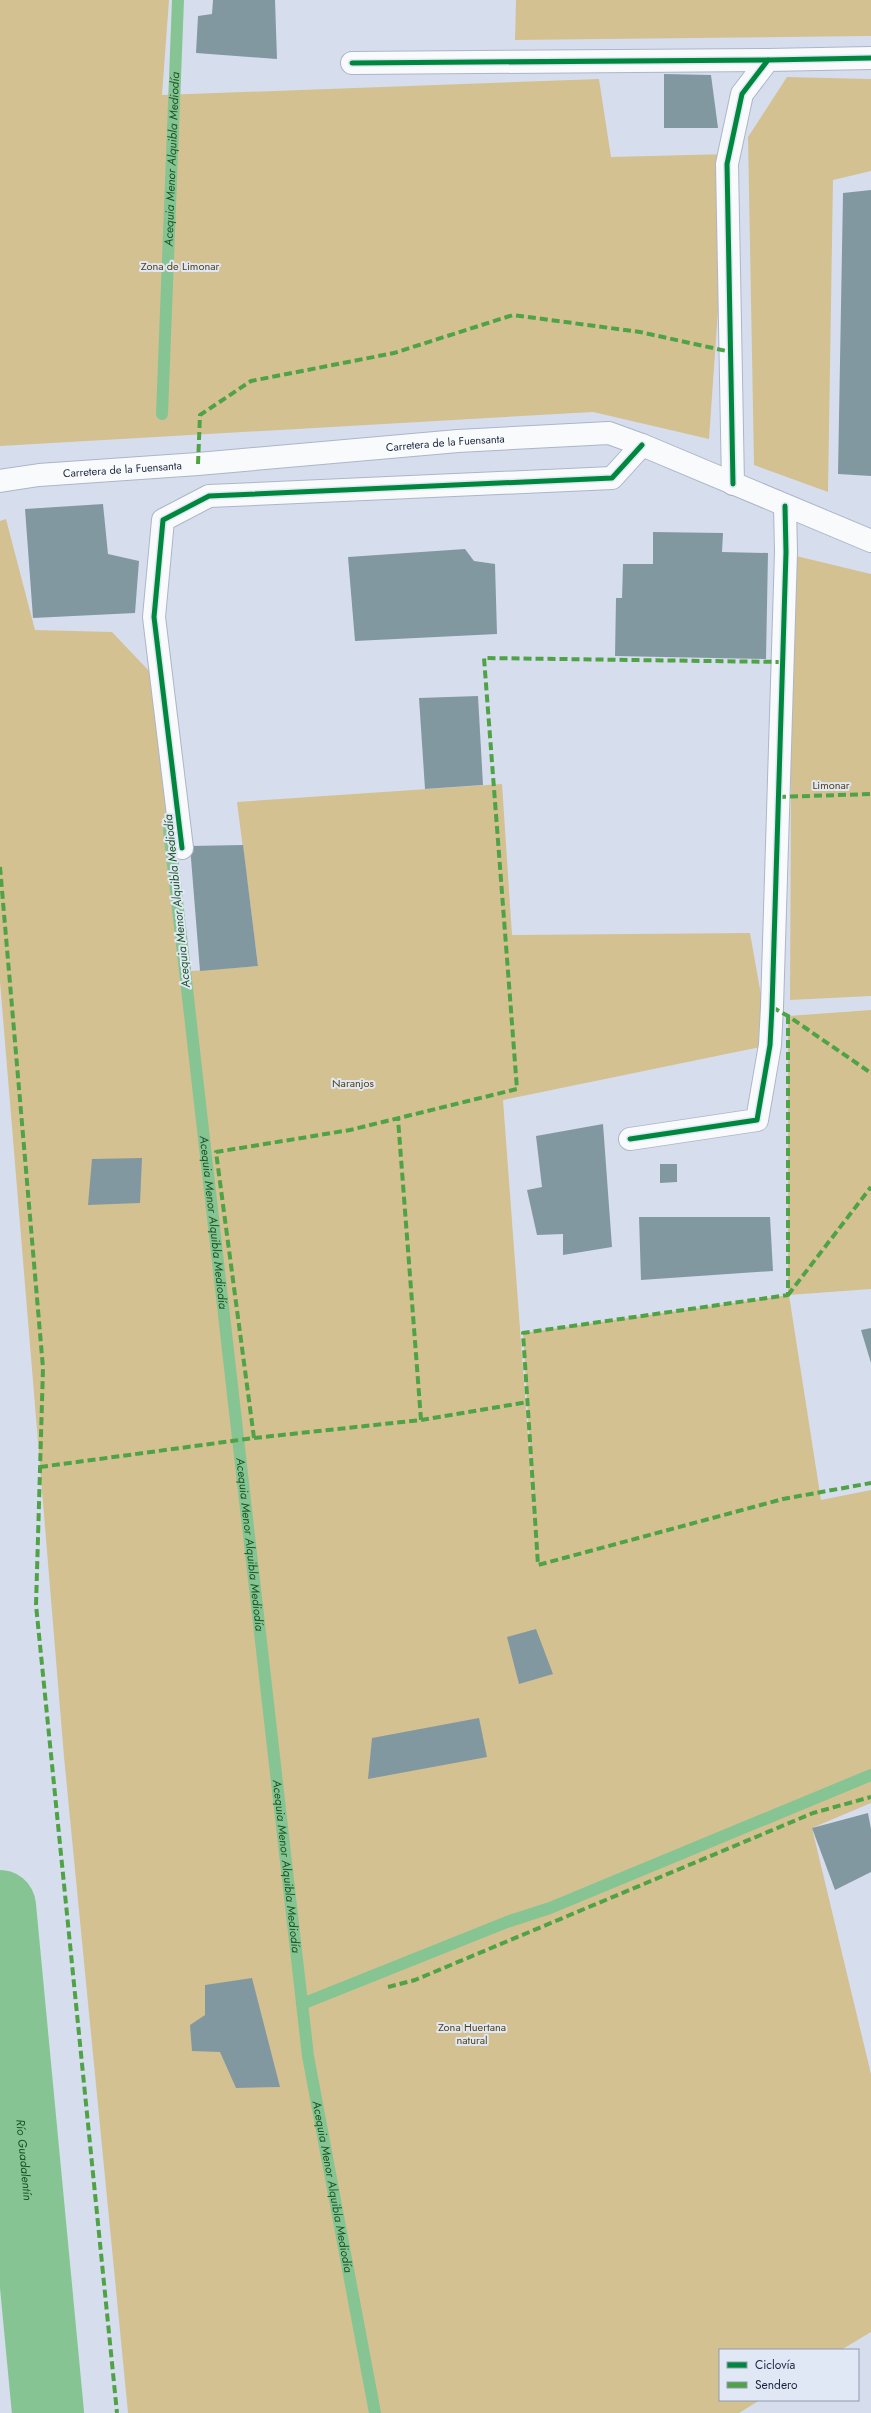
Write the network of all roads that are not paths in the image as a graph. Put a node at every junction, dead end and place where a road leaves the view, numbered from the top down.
1 (871, 58) edge
2 (768, 60) junction
3 (352, 63) dead end
4 (642, 444) junction
5 (0, 480) edge
6 (733, 484) junction
7 (785, 506) junction
8 (871, 541) edge
9 (182, 848) dead end
10 (630, 1139) dead end

1 - 2 street
2 - 3 street
2 - 6 street
4 - 5 street, Carretera de la Fuensanta
4 - 6 street, Carretera de la Fuensanta
4 - 9 street
6 - 7 street, Carretera de la Fuensanta
7 - 8 street, Carretera de la Fuensanta
7 - 10 street

